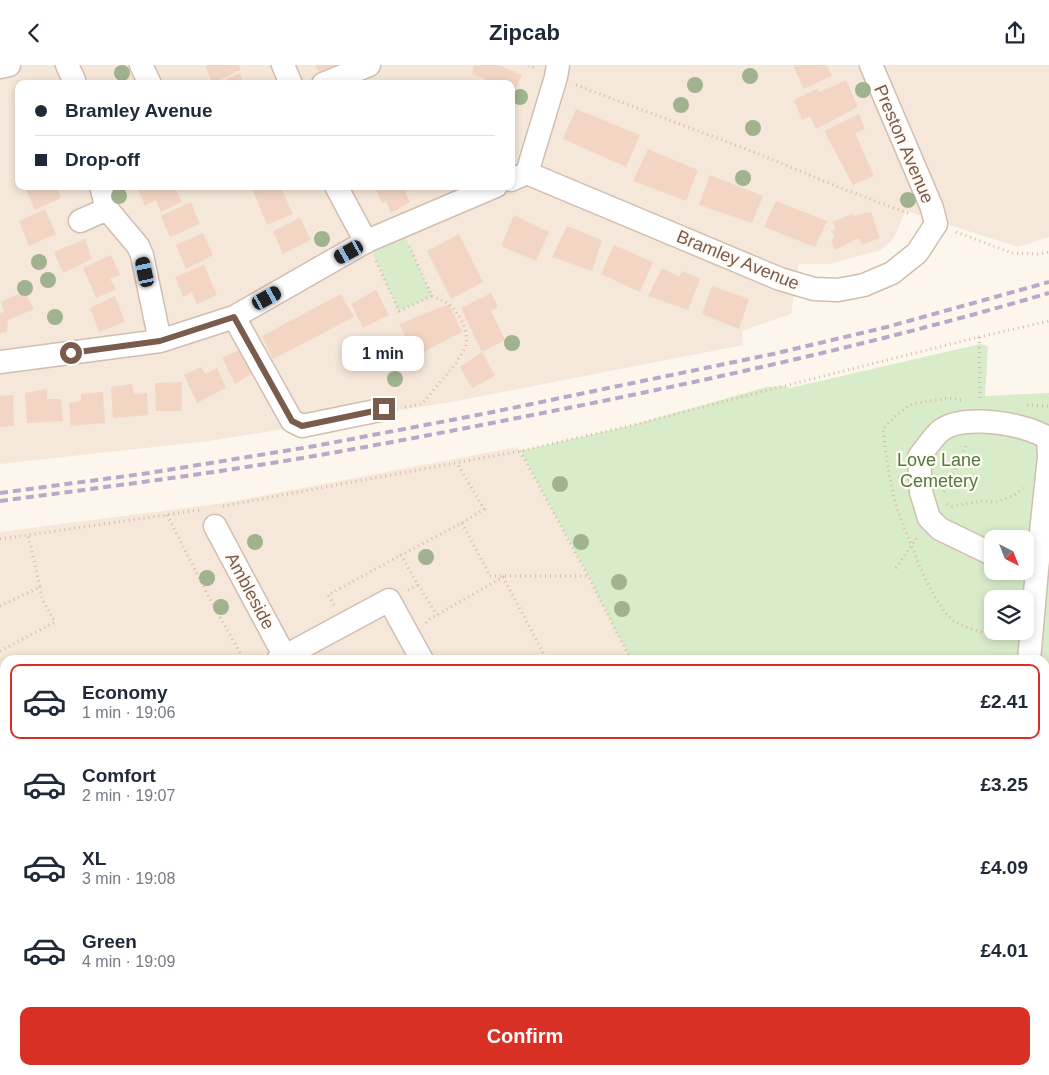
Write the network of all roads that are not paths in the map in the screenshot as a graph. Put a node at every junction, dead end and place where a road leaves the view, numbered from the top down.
1 (9, 65) edge
2 (141, 65) edge
3 (283, 65) edge
4 (369, 65) edge
5 (871, 65) edge
6 (0, 67) edge
7 (557, 71) edge
8 (148, 80) edge
9 (289, 80) edge
10 (333, 80) edge
11 (519, 176) edge
12 (102, 190) edge
13 (338, 190) edge
14 (487, 190) edge
15 (107, 209) junction
16 (80, 221) dead end
17 (936, 224) joint
18 (366, 242) junction
19 (234, 317) junction
20 (160, 341) junction
21 (0, 362) edge
22 (384, 409) road end
23 (1049, 438) edge
24 (213, 514) road end
25 (984, 550) edge
26 (1037, 557) edge
27 (280, 655) edge
28 (287, 655) edge
29 (419, 655) edge
30 (1029, 655) edge

1 - 6 street
2 - 8 street
3 - 9 street
4 - 10 street
5 - 17 street, Preston Avenue
7 - 11 street, Bramley Avenue
11 - 17 street, Bramley Avenue
12 - 15 street
13 - 18 street
14 - 18 street
15 - 16 street
15 - 20 street
18 - 19 street
19 - 20 street
19 - 22 street
20 - 21 street
23 - 25 street
23 - 26 street
24 - 27 street, Ambleside
26 - 30 street
28 - 29 street

